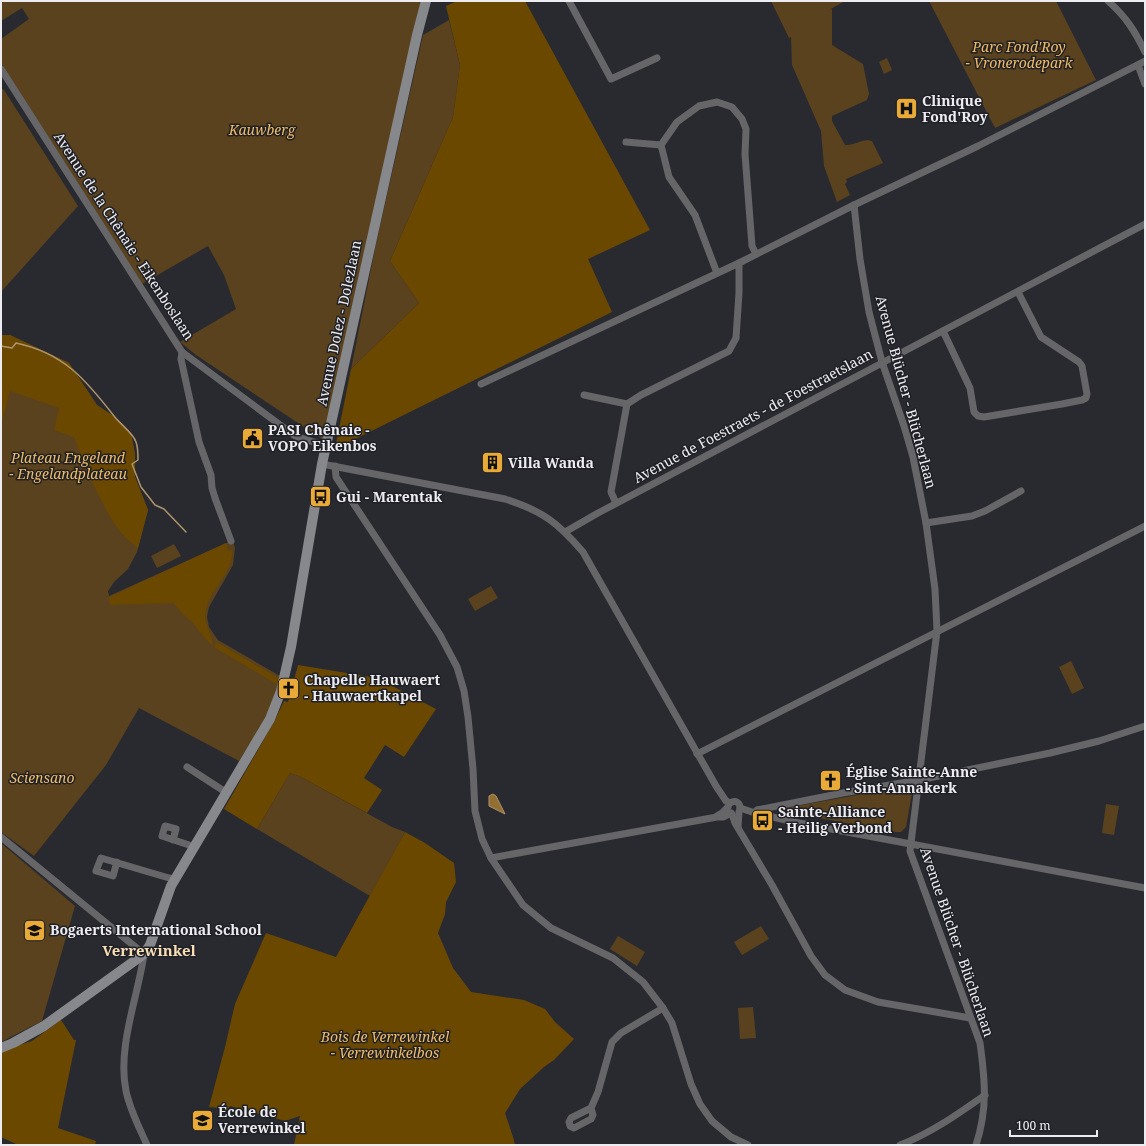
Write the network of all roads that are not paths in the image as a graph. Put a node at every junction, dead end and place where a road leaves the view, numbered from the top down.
1 (426, 1) edge
2 (569, 1) edge
3 (1108, 1) edge
4 (1145, 52) edge
5 (657, 58) dead end
6 (1145, 61) edge
7 (1138, 65) junction
8 (1, 69) edge
9 (4, 78) edge
10 (1145, 84) edge
11 (626, 142) dead end
12 (661, 145) junction
13 (854, 205) junction
14 (1145, 224) edge
15 (756, 254) junction
16 (739, 263) junction
17 (717, 273) junction
18 (1018, 292) junction
19 (943, 331) junction
20 (182, 352) junction
21 (882, 362) junction
22 (481, 384) dead end
23 (584, 395) dead end
24 (627, 404) junction
25 (326, 446) junction
26 (322, 464) junction
27 (335, 466) junction
28 (1021, 491) dead end
29 (616, 503) junction
30 (926, 523) junction
31 (1145, 526) edge
32 (565, 532) junction
33 (231, 541) dead end
34 (937, 631) junction
35 (1145, 726) edge
36 (698, 754) junction
37 (187, 767) dead end
38 (919, 780) junction
39 (227, 793) junction
40 (733, 810) junction
41 (755, 813) junction
42 (1, 837) edge
43 (173, 840) dead end
44 (910, 844) junction
45 (194, 847) junction
46 (491, 858) junction
47 (118, 862) dead end
48 (175, 879) junction
49 (1145, 888) edge
50 (144, 954) junction
51 (664, 1008) junction
52 (970, 1018) junction
53 (1, 1048) edge
54 (985, 1095) junction
55 (590, 1108) dead end
56 (147, 1145) edge
57 (748, 1145) edge
58 (900, 1145) edge
59 (976, 1145) edge

1 - 25 street, Avenue Dolez - Dolezlaan
2 - 5 street
3 - 4 street
6 - 7 street
7 - 10 street
7 - 13 street
8 - 9 street, Avenue de la Chênaie - Eikenboslaan
9 - 20 street, Avenue de la Chênaie - Eikenboslaan
11 - 12 street
12 - 15 street
12 - 17 street
13 - 15 street
13 - 21 street, Avenue Blücher - Blücherlaan
14 - 18 street, Avenue de Foestraets - de Foestraetslaan
15 - 16 street
16 - 17 street
16 - 24 street
17 - 22 street
18 - 19 street, Avenue de Foestraets - de Foestraetslaan
18 - 19 street
19 - 21 street, Avenue de Foestraets - de Foestraetslaan
20 - 25 street, Avenue de la Chênaie - Eikenboslaan
20 - 33 street
21 - 29 street, Avenue de Foestraets - de Foestraetslaan
21 - 30 street, Avenue Blücher - Blücherlaan
23 - 24 street
24 - 29 street
25 - 26 street, Avenue Dolez - Dolezlaan
26 - 27 street
26 - 39 street, Avenue Dolez - Dolezlaan
27 - 32 street
27 - 46 street
28 - 30 street
29 - 32 street, Avenue de Foestraets - de Foestraetslaan
30 - 34 street, Avenue Blücher - Blücherlaan
31 - 34 street
32 - 36 street
34 - 36 street
34 - 38 street, Avenue Blücher - Blücherlaan
35 - 38 street
36 - 40 street
37 - 39 street
38 - 41 street
38 - 44 street, Avenue Blücher - Blücherlaan
39 - 45 street, Avenue Dolez - Dolezlaan
40 - 41 street
40 - 46 street
40 - 52 street
41 - 44 street
42 - 50 street
43 - 45 street
44 - 49 street
44 - 52 street, Avenue Blücher - Blücherlaan
45 - 48 street, Avenue Dolez - Dolezlaan
46 - 51 street
47 - 48 street
48 - 50 street, Avenue Dolez - Dolezlaan
50 - 53 street
50 - 56 street, Avenue Dolez - Dolezlaan
51 - 55 street
51 - 57 street
52 - 54 street, Avenue Blücher - Blücherlaan
54 - 58 street
54 - 59 street, Avenue Blücher - Blücherlaan

